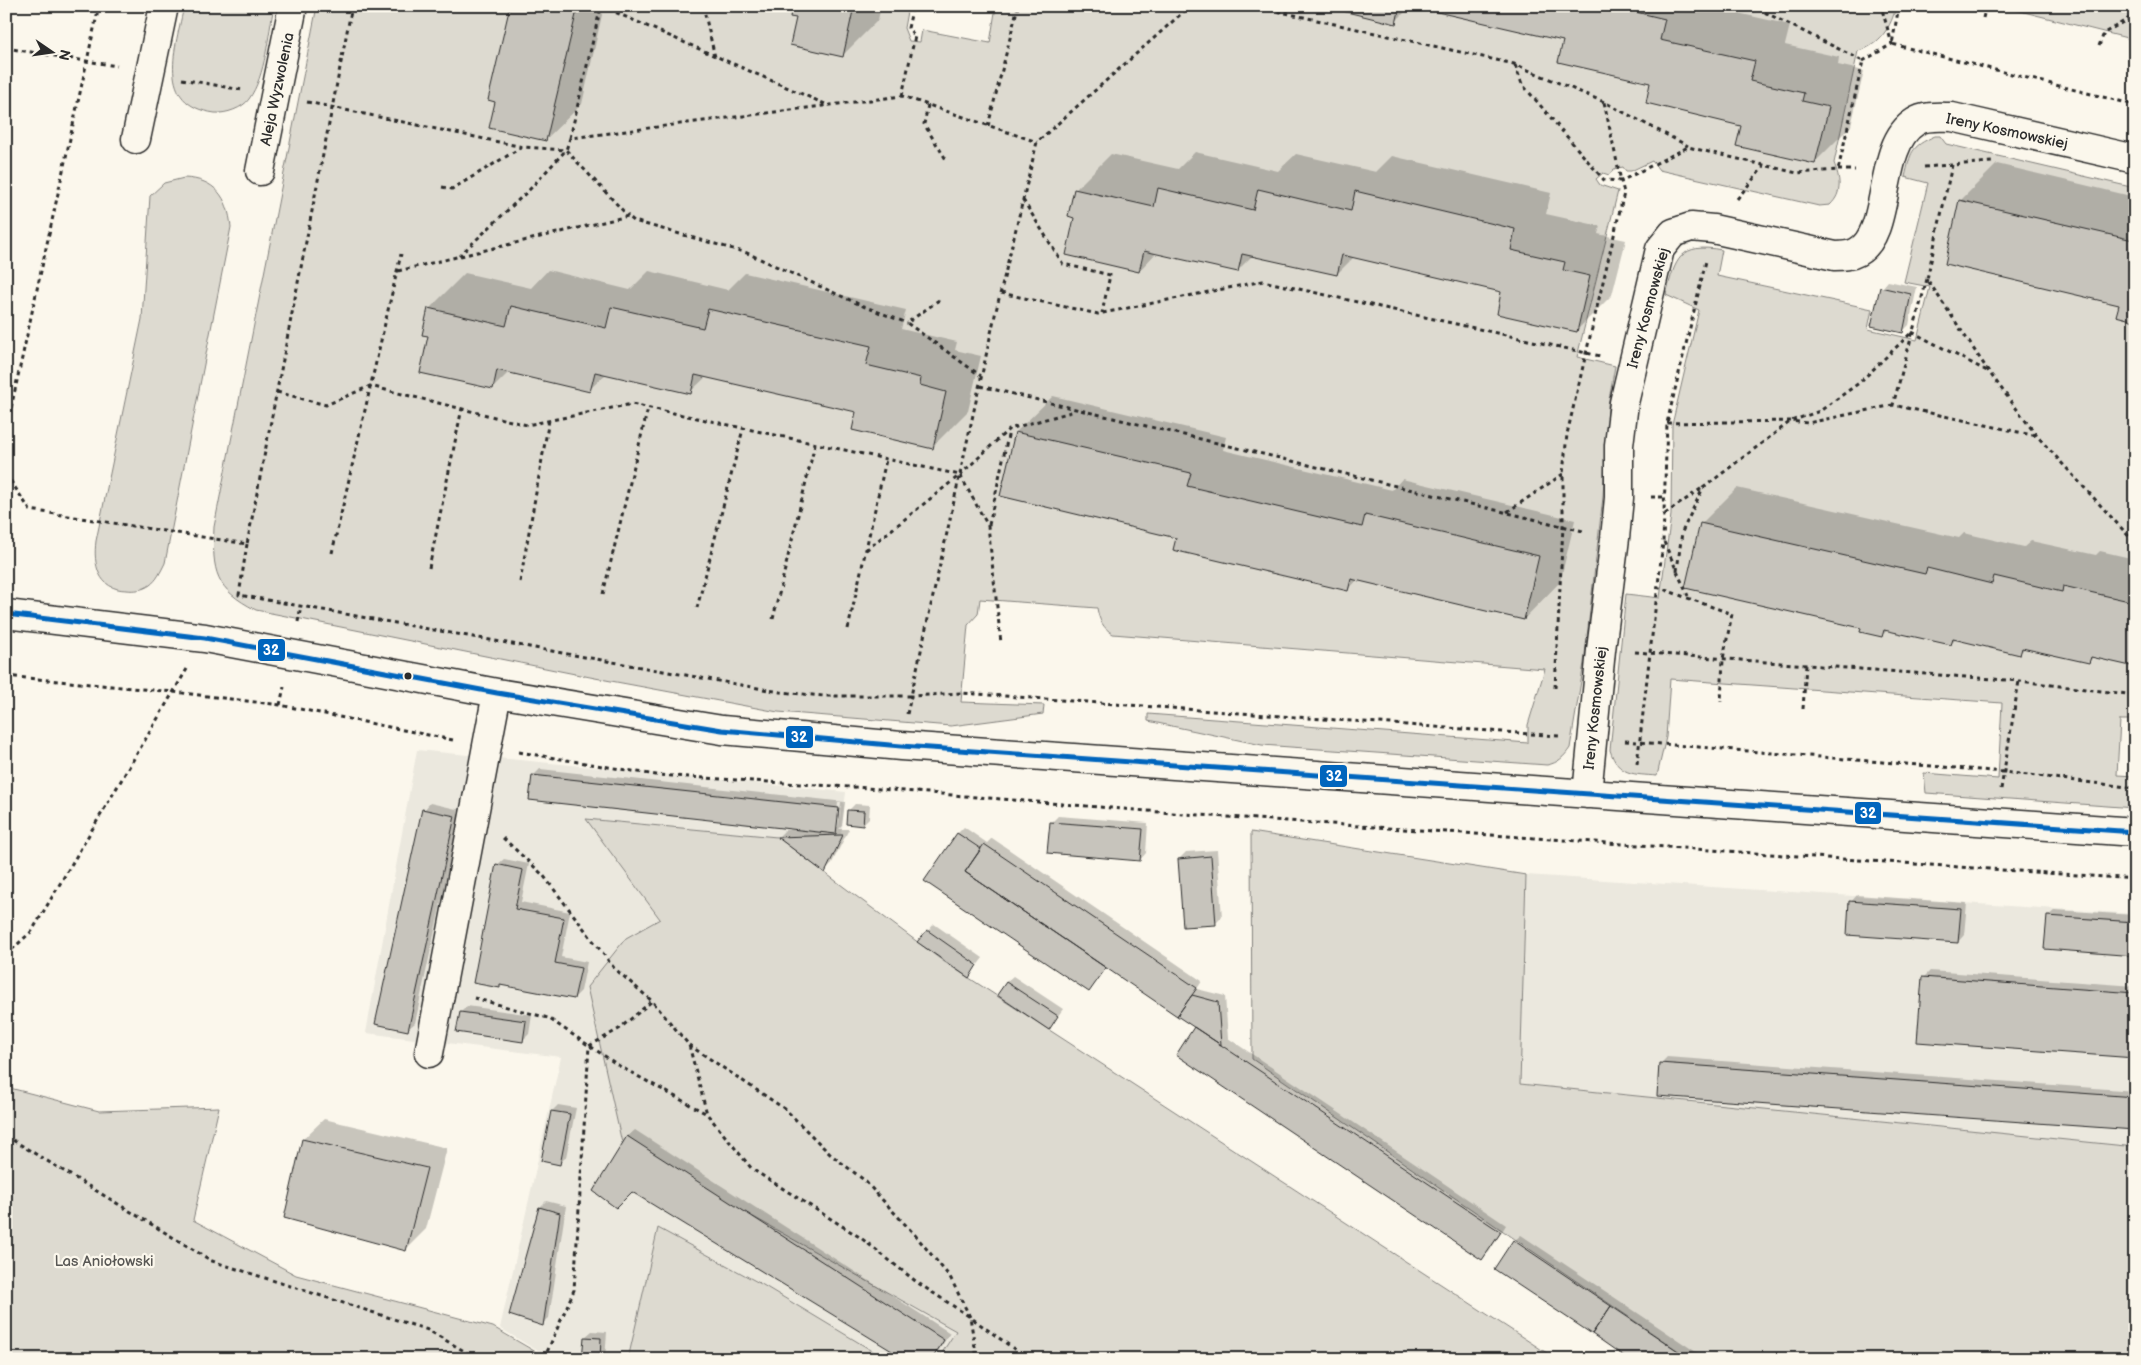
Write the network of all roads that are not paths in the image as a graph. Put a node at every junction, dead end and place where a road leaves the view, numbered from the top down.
1 (164, 6) edge
2 (293, 6) edge
3 (136, 139) dead end
4 (2135, 159) edge
5 (260, 171) dead end
6 (6, 614) edge
7 (497, 693) junction
8 (1587, 794) junction
9 (2135, 832) edge
10 (429, 1053) dead end

1 - 3 street
2 - 5 street, Aleja Wyzwolenia
4 - 8 street, Ireny Kosmowskiej
6 - 7 street
7 - 8 street
7 - 10 street
8 - 9 street

